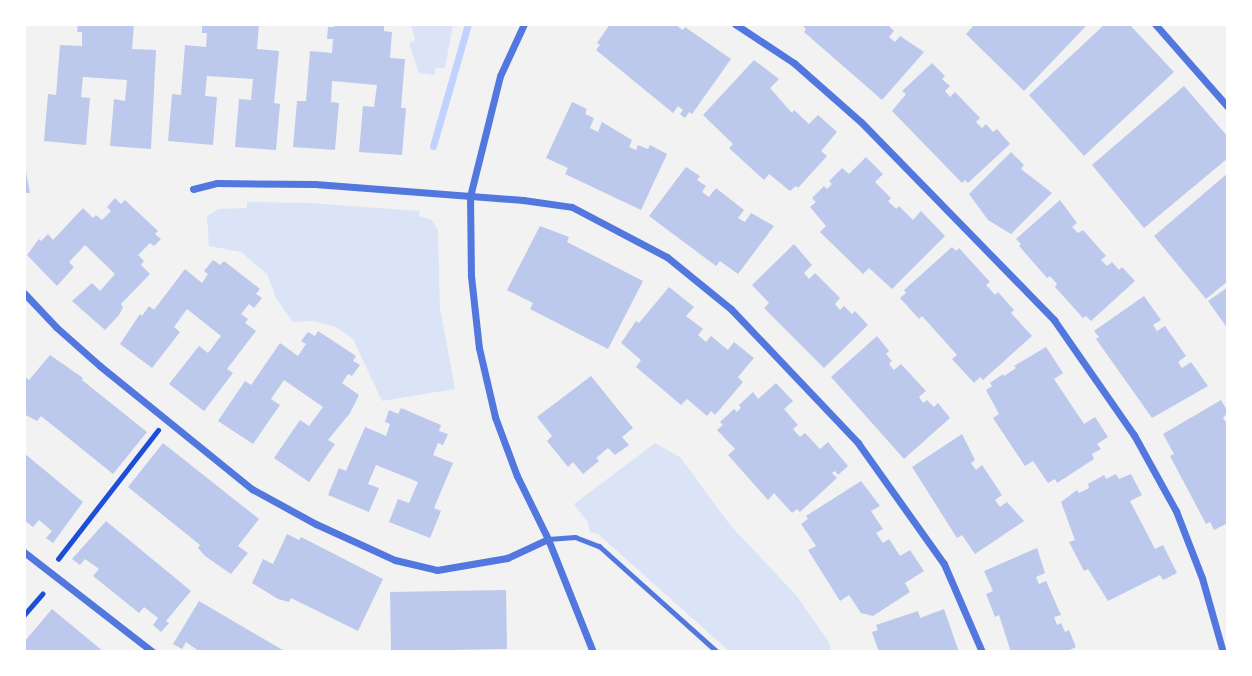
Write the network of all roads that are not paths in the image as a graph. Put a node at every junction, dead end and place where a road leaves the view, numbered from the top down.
1 (524, 24) edge
2 (735, 24) edge
3 (1155, 24) edge
4 (1227, 107) edge
5 (192, 190) dead end
6 (470, 196) junction
7 (24, 293) edge
8 (548, 539) junction
9 (24, 552) edge
10 (153, 652) edge
11 (593, 652) edge
12 (717, 652) edge
13 (982, 652) edge
14 (1223, 652) edge

1 - 6 street
2 - 14 street
3 - 4 street
5 - 6 street
6 - 8 street
6 - 13 street
7 - 8 street
8 - 11 street
8 - 12 lane
9 - 10 street

